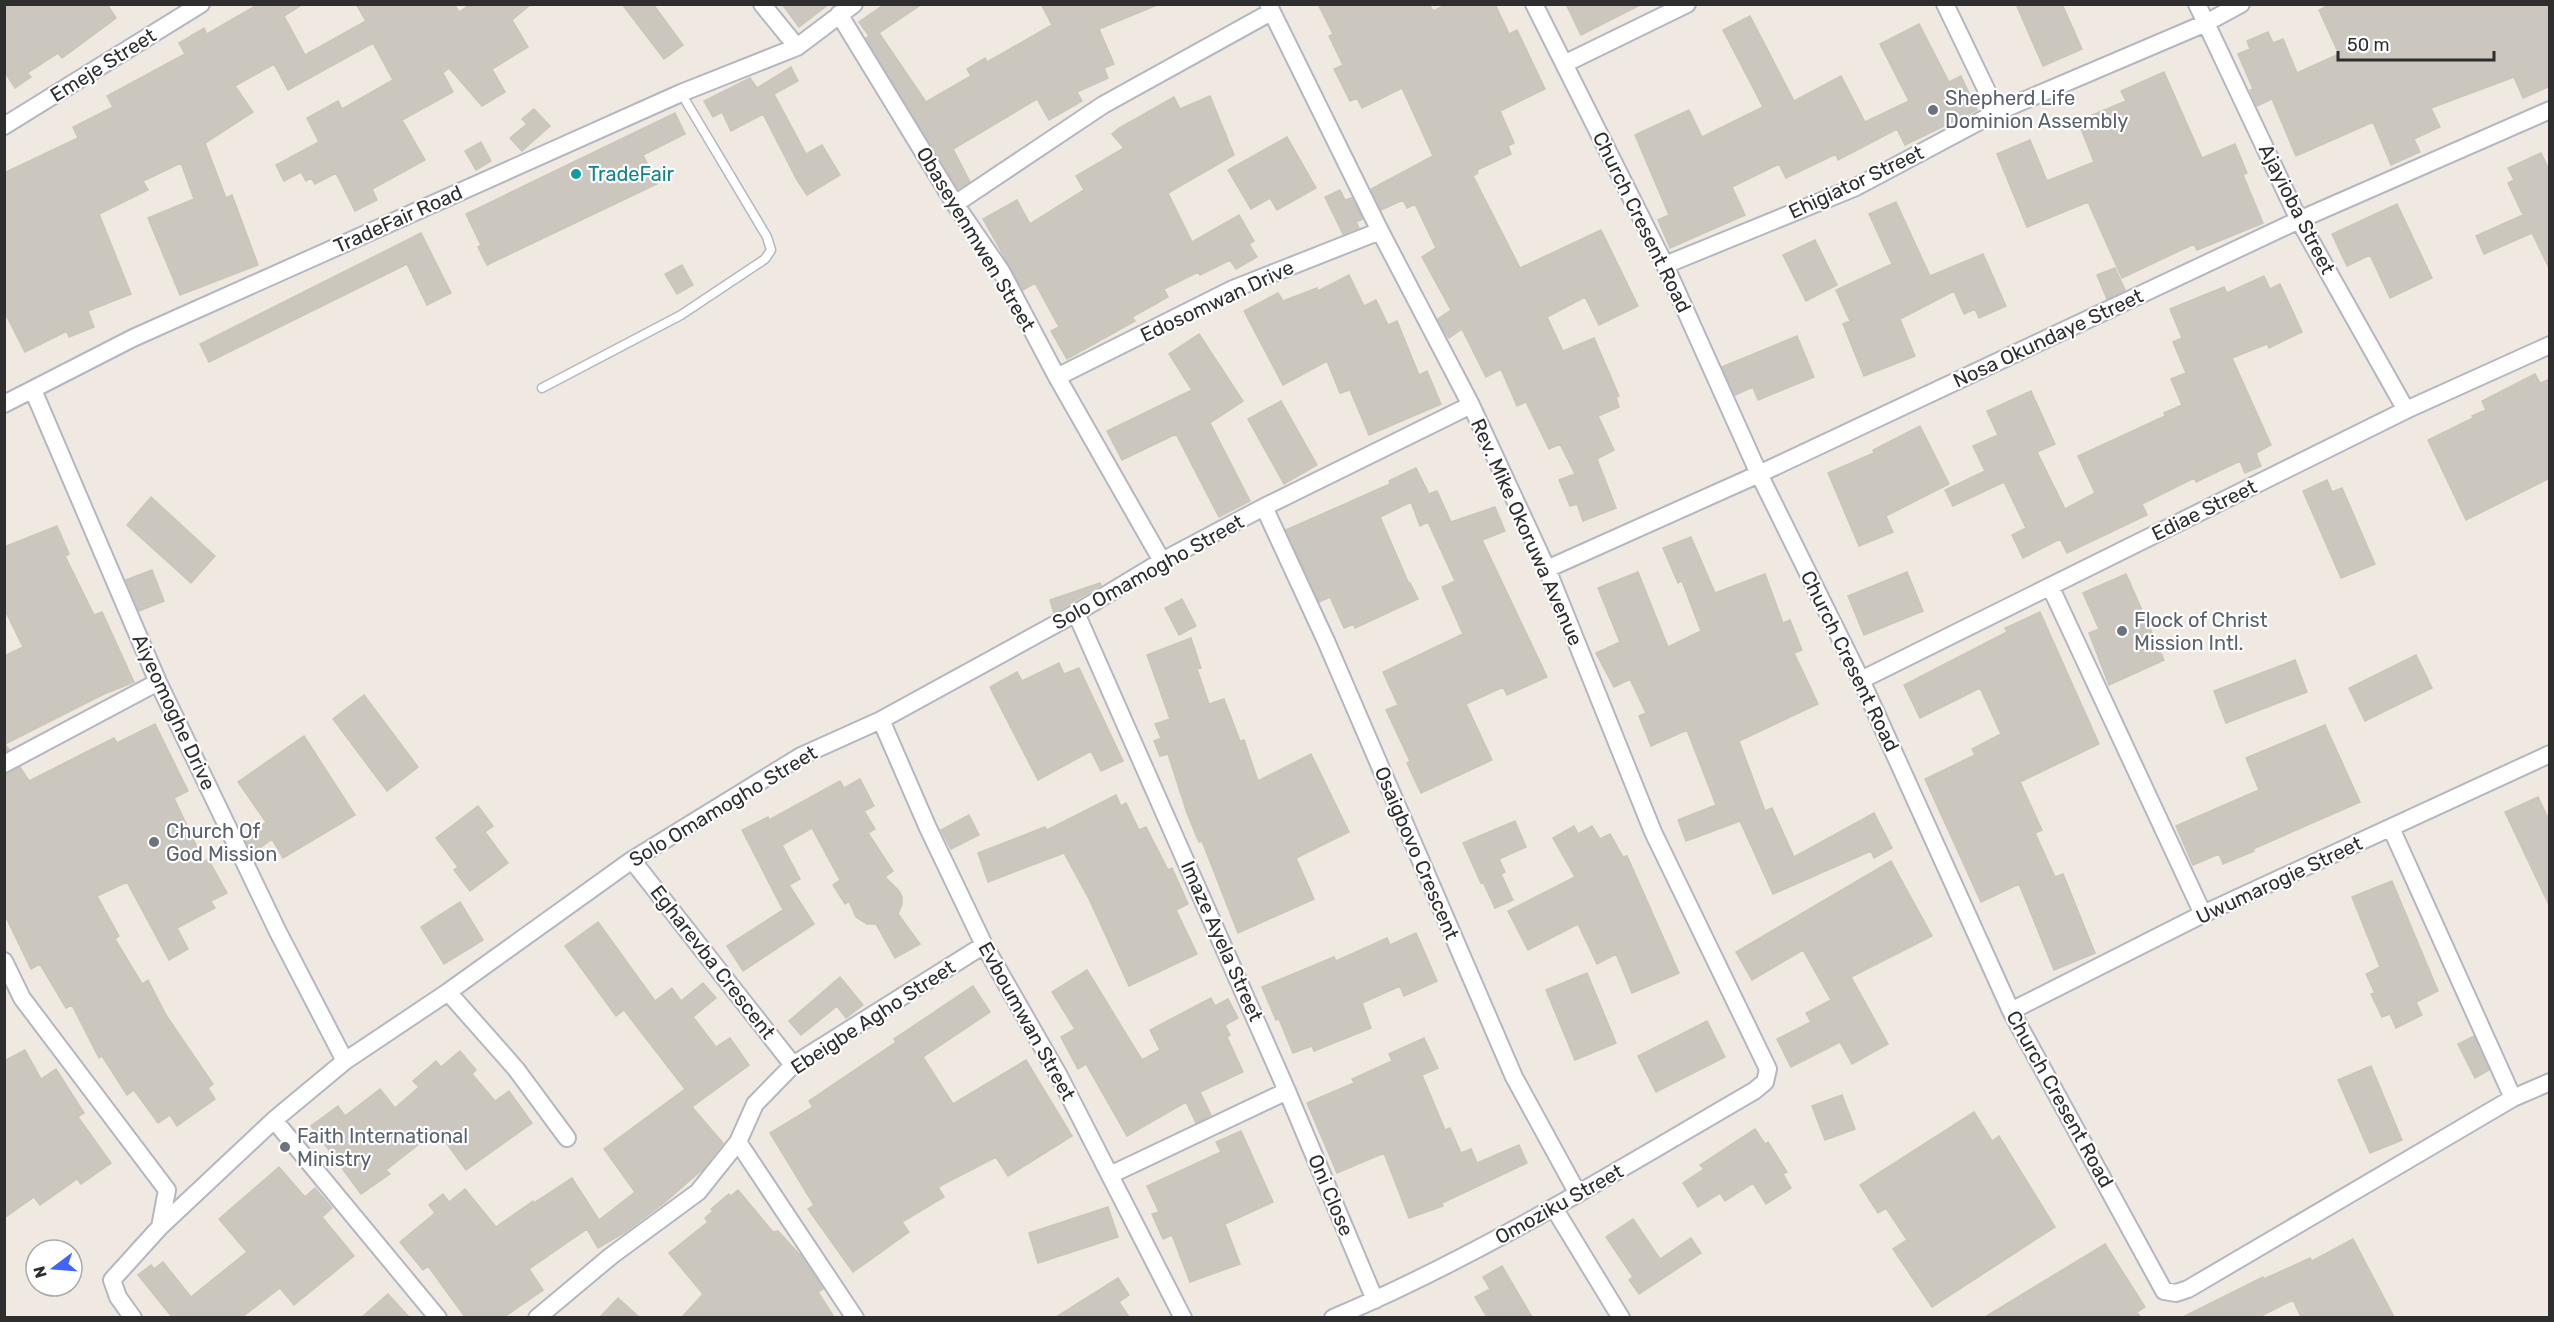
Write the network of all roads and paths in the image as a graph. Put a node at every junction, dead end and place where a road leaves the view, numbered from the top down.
1 (201, 4) edge
2 (762, 4) edge
3 (854, 4) edge
4 (1534, 4) edge
5 (1687, 4) edge
6 (1945, 4) edge
7 (2197, 4) edge
8 (2241, 4) edge
9 (1269, 8) edge
10 (839, 14) junction
11 (2206, 23) junction
12 (797, 46) junction
13 (1564, 64) junction
14 (681, 93) junction
15 (2550, 110) edge
16 (1997, 112) junction
17 (4, 126) edge
18 (955, 204) junction
19 (2299, 220) junction
20 (1380, 231) junction
21 (1665, 265) junction
22 (2550, 345) edge
23 (1057, 378) junction
24 (542, 388) dead end
25 (33, 390) junction
26 (4, 404) edge
27 (1471, 405) junction
28 (2406, 410) junction
29 (1759, 474) junction
30 (1264, 507) junction
31 (1162, 561) junction
32 (1547, 569) junction
33 (2050, 586) junction
34 (1076, 613) junction
35 (1862, 680) junction
36 (158, 682) junction
37 (881, 720) junction
38 (2550, 754) edge
39 (4, 764) edge
40 (2391, 828) junction
41 (632, 860) junction
42 (2203, 914) junction
43 (984, 945) junction
44 (4, 961) edge
45 (448, 992) junction
46 (2011, 1011) junction
47 (345, 1061) junction
48 (793, 1065) junction
49 (1768, 1069) joint
50 (2550, 1082) edge
51 (1287, 1091) junction
52 (2513, 1098) junction
53 (274, 1120) junction
54 (567, 1138) dead end
55 (738, 1142) junction
56 (1110, 1175) junction
57 (1578, 1194) junction
58 (1554, 1208) junction
59 (160, 1227) junction
60 (1375, 1300) junction
61 (133, 1317) edge
62 (438, 1317) edge
63 (537, 1317) edge
64 (855, 1317) edge
65 (1183, 1317) edge
66 (1333, 1317) edge
67 (1621, 1317) edge

1 - 17 street, Emeje Street
2 - 12 street
3 - 10 street, TradeFair Road
4 - 13 street, Church Cresent Road
5 - 13 street
6 - 16 street
7 - 11 street, Ajayioba Street
8 - 11 street, Ehigiator Street
9 - 18 street
9 - 20 street, Rev. Mike Okoruwa Avenue
10 - 12 street, TradeFair Road
10 - 18 street, Obaseyenmwen Street
11 - 16 street, Ehigiator Street
11 - 19 street, Ajayioba Street
12 - 14 street, TradeFair Road
13 - 21 street, Church Cresent Road
14 - 24 lane
14 - 25 street, TradeFair Road
15 - 19 street, Nosa Okundaye Street
16 - 21 street, Ehigiator Street
18 - 23 street, Obaseyenmwen Street
19 - 28 street, Ajayioba Street
19 - 29 street, Nosa Okundaye Street
20 - 23 street, Edosomwan Drive
20 - 27 street, Rev. Mike Okoruwa Avenue
21 - 29 street, Church Cresent Road
22 - 28 street, Ediae Street
23 - 31 street, Obaseyenmwen Street
25 - 26 street, TradeFair Road
25 - 36 street, Aiyeomoghe Drive
27 - 30 street, Solo Omamogho Street
27 - 32 street, Rev. Mike Okoruwa Avenue
28 - 33 street, Ediae Street
29 - 32 street, Nosa Okundaye Street
29 - 35 street, Church Cresent Road
30 - 31 street, Solo Omamogho Street
30 - 57 street, Osaigbovo Crescent
31 - 34 street, Solo Omamogho Street
32 - 49 street, Rev. Mike Okoruwa Avenue
33 - 35 street, Ediae Street
33 - 42 street
34 - 37 street, Solo Omamogho Street
34 - 51 street, Imaze Ayela Street
35 - 46 street, Church Cresent Road
36 - 39 street
36 - 47 street, Aiyeomoghe Drive
37 - 41 street, Solo Omamogho Street
37 - 43 street, Evboumwan Street
38 - 40 street, Uwumarogie Street
40 - 42 street, Uwumarogie Street
40 - 52 street
41 - 45 street, Solo Omamogho Street
41 - 48 street, Egharevba Crescent
42 - 46 street, Uwumarogie Street
43 - 48 street, Ebeigbe Agho Street
43 - 56 street, Evboumwan Street
44 - 59 street
45 - 47 street, Solo Omamogho Street
45 - 54 street
46 - 52 street, Church Cresent Road
47 - 53 street, Solo Omamogho Street
48 - 55 street, Ebeigbe Agho Street
49 - 57 street, Omoziku Street
50 - 52 street
51 - 56 street
51 - 60 street, Oni Close
53 - 59 street, Solo Omamogho Street
53 - 62 street
55 - 63 street, Ebeigbe Agho Street
55 - 64 street
56 - 65 street, Evboumwan Street
57 - 58 street, Omoziku Street
58 - 60 street, Omoziku Street
58 - 67 street
59 - 61 street, Solo Omamogho Street
60 - 66 street, Omoziku Street

